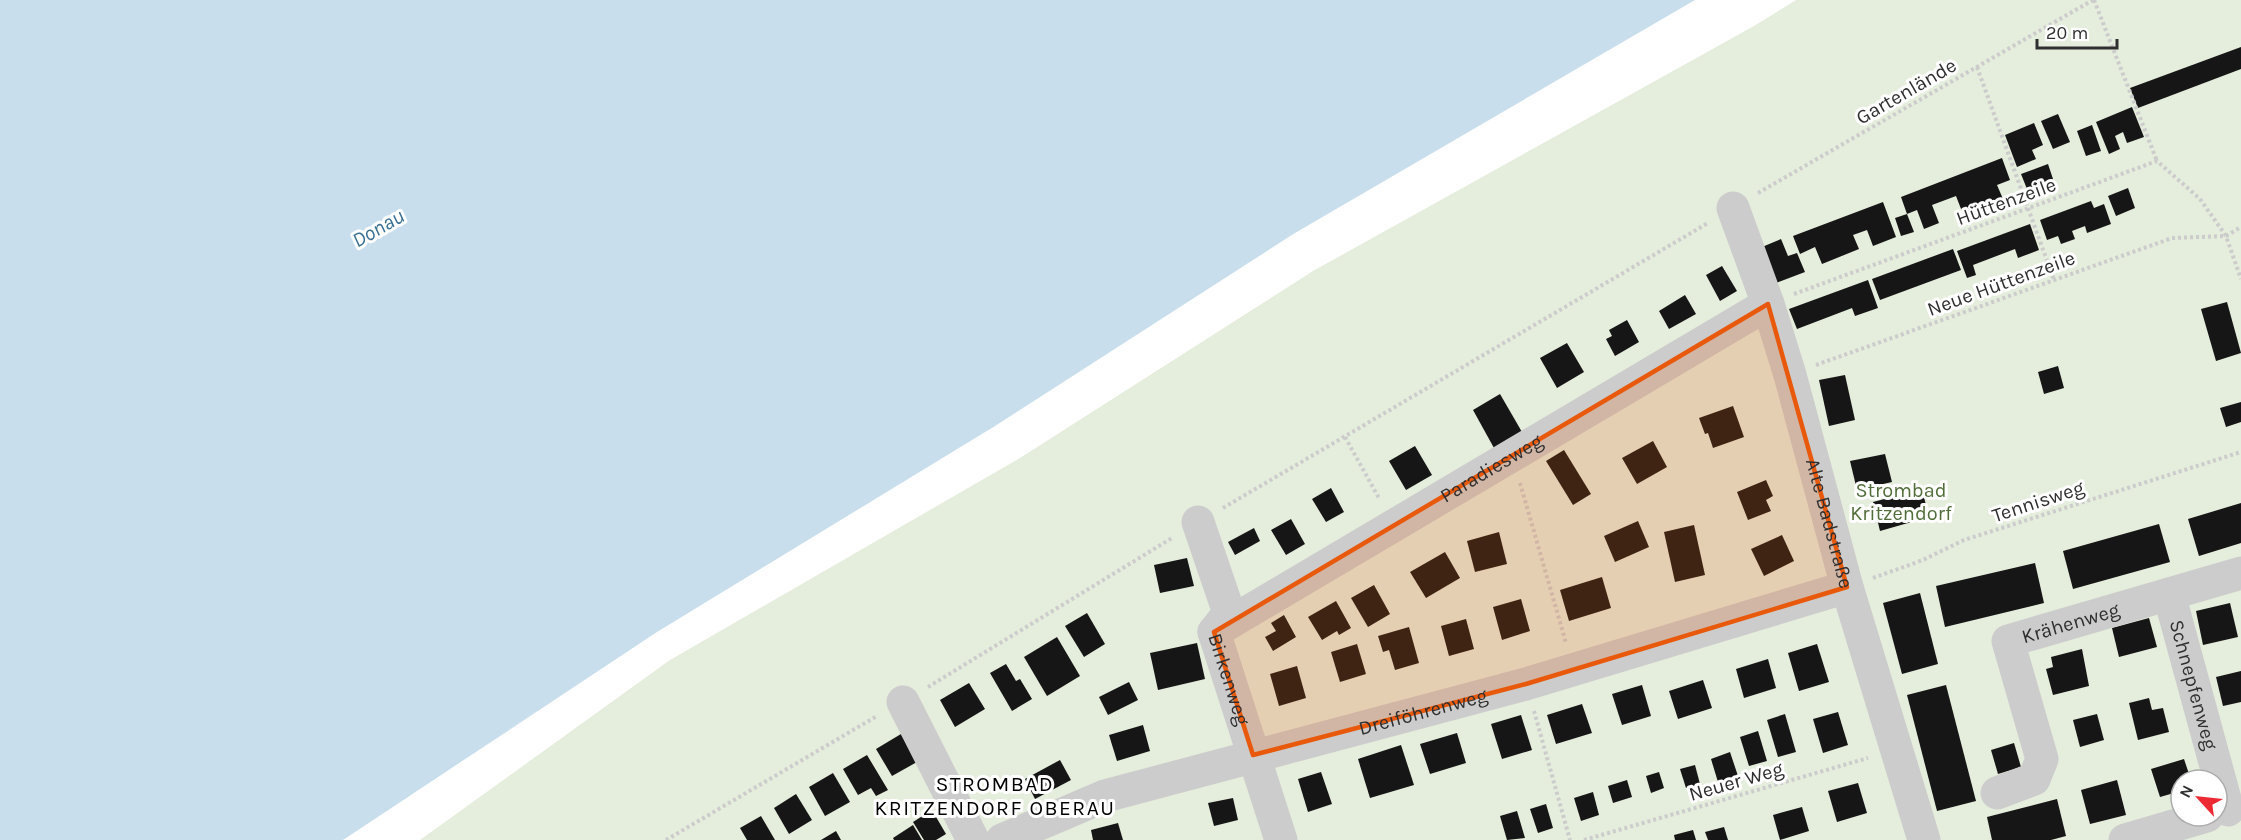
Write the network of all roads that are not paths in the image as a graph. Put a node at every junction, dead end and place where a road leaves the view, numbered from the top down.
1 (1733, 207) road end
2 (1768, 304) junction
3 (1198, 522) dead end
4 (2241, 573) edge
5 (1847, 587) junction
6 (2169, 594) junction
7 (1214, 632) junction
8 (903, 702) dead end
9 (1253, 755) junction
10 (2212, 768) edge
11 (1997, 793) dead end
12 (2169, 827) edge
13 (973, 840) edge
14 (1002, 840) edge
15 (1281, 840) edge
16 (1924, 840) edge
17 (2125, 840) edge

1 - 2 street, Alte Badstraße
2 - 5 street, Alte Badstraße
2 - 7 street, Paradiesweg
3 - 7 street, Birkenweg
4 - 6 street, Krähenweg
5 - 9 street, Dreiföhrenweg
5 - 16 street, Alte Badstraße
6 - 10 street, Schnepfenweg
6 - 11 street, Krähenweg
7 - 9 street, Birkenweg
8 - 13 street
9 - 14 street, Dreiföhrenweg
9 - 15 street, Birkenweg
12 - 17 street

